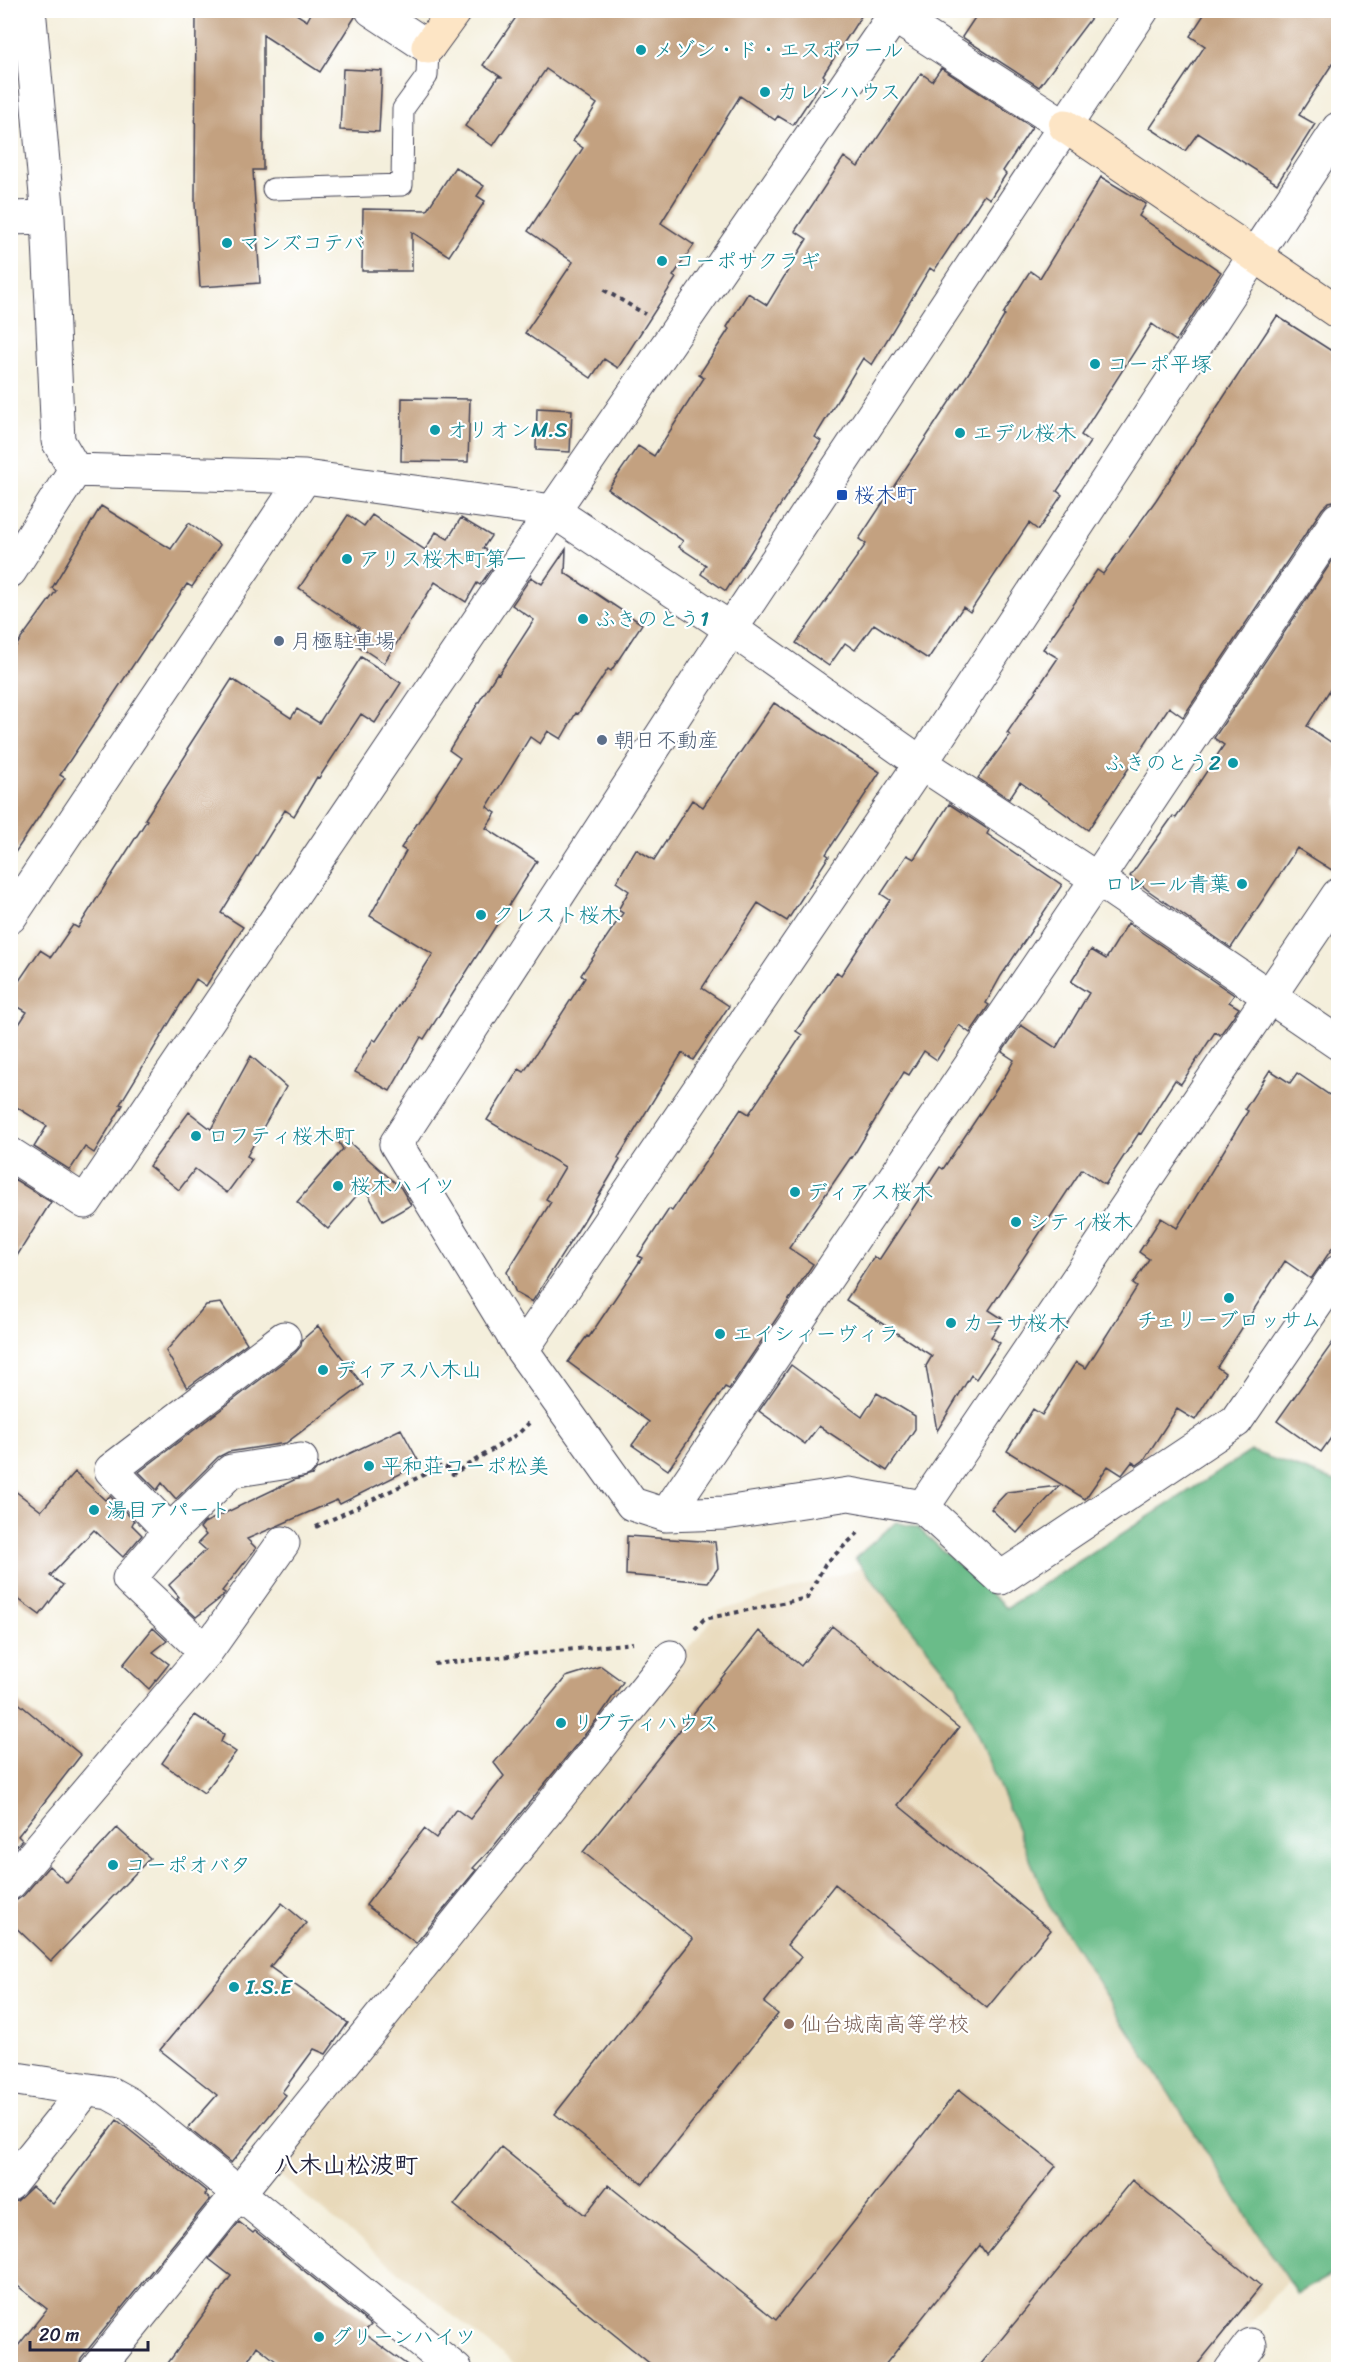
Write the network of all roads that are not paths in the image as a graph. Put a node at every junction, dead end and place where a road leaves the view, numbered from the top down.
1 (14, 10) edge
2 (372, 10) edge
3 (455, 10) edge
4 (1142, 10) edge
5 (896, 13) edge
6 (428, 47) junction
7 (1065, 126) junction
8 (1338, 129) edge
9 (273, 189) dead end
10 (48, 217) junction
11 (10, 218) edge
12 (1254, 256) junction
13 (1338, 312) edge
14 (75, 470) junction
15 (305, 477) junction
16 (553, 511) junction
17 (1338, 519) edge
18 (10, 571) edge
19 (731, 630) junction
20 (921, 763) junction
21 (1097, 879) junction
22 (1338, 895) edge
23 (10, 916) edge
24 (1270, 998) junction
25 (1338, 1043) edge
26 (10, 1154) edge
27 (1338, 1272) edge
28 (284, 1338) dead end
29 (522, 1350) junction
30 (301, 1460) dead end
31 (923, 1508) junction
32 (666, 1515) junction
33 (170, 1531) junction
34 (283, 1543) road end
35 (206, 1652) junction
36 (671, 1657) road end
37 (10, 1883) edge
38 (10, 2078) edge
39 (85, 2091) junction
40 (10, 2184) edge
41 (238, 2193) junction
42 (96, 2370) edge
43 (456, 2370) edge

1 - 10 street
2 - 6 street
3 - 6 street
4 - 7 street
5 - 7 street
5 - 16 street
6 - 9 lane
7 - 12 street
7 - 19 street
8 - 12 street
10 - 11 street
10 - 14 street
12 - 13 street
12 - 20 street
14 - 15 street
14 - 18 street
15 - 16 street
15 - 23 street
16 - 19 street
16 - 26 street
17 - 21 street
19 - 20 street
19 - 29 street
20 - 21 street
20 - 29 street
21 - 24 street
21 - 32 street
22 - 24 street
24 - 25 street
24 - 31 street
27 - 31 street
28 - 33 street
29 - 32 street
30 - 33 street
31 - 32 street
33 - 35 street
34 - 35 street
35 - 37 street
36 - 41 street
38 - 39 street
39 - 40 street
39 - 41 street
41 - 42 street
41 - 43 street

